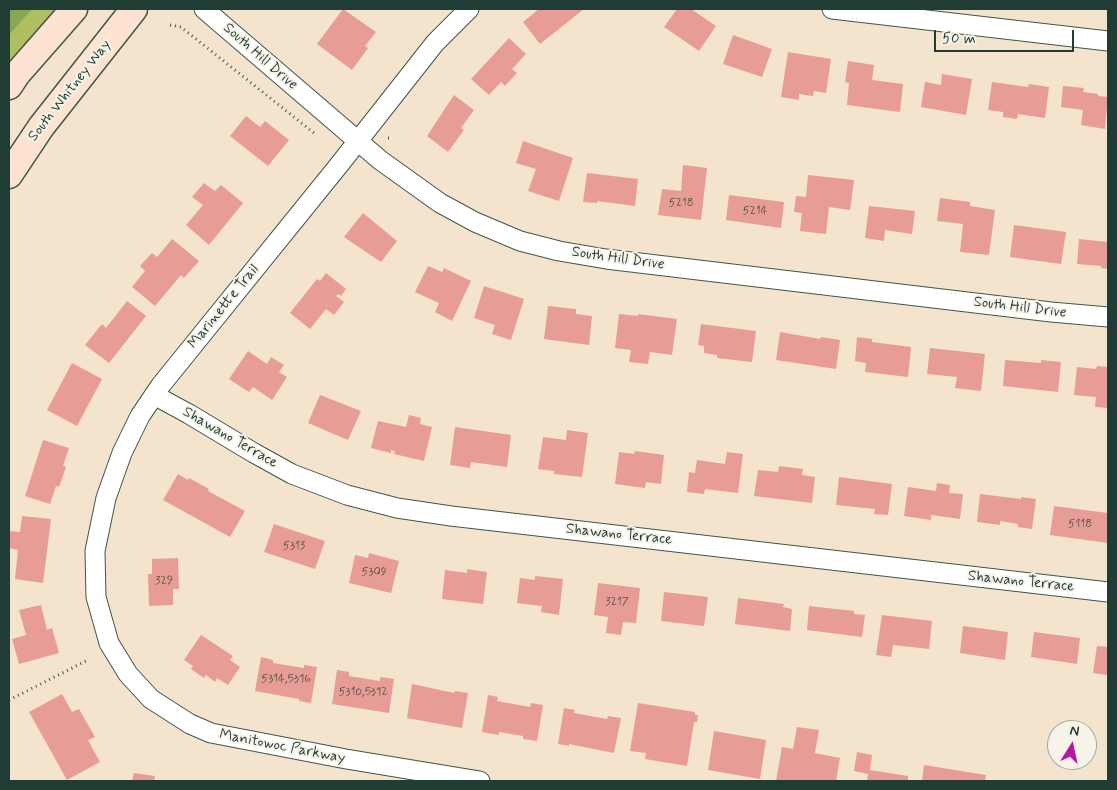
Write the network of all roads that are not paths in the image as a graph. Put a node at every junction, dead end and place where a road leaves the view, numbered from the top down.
1 (74, 9) edge
2 (134, 9) edge
3 (204, 9) edge
4 (469, 9) edge
5 (832, 9) edge
6 (1108, 41) edge
7 (9, 86) edge
8 (357, 140) junction
9 (9, 174) edge
10 (1108, 317) edge
11 (154, 395) junction
12 (1108, 592) edge
13 (115, 653) joint
14 (480, 781) edge

1 - 7 main road
2 - 9 main road, South Whitney Way
3 - 8 street, South Hill Drive
4 - 8 street, Marinette Trail
5 - 6 street
8 - 10 street, South Hill Drive
8 - 11 street, Marinette Trail
11 - 12 street, Shawano Terrace
11 - 13 street, Marinette Trail
13 - 14 street, Manitowoc Parkway

